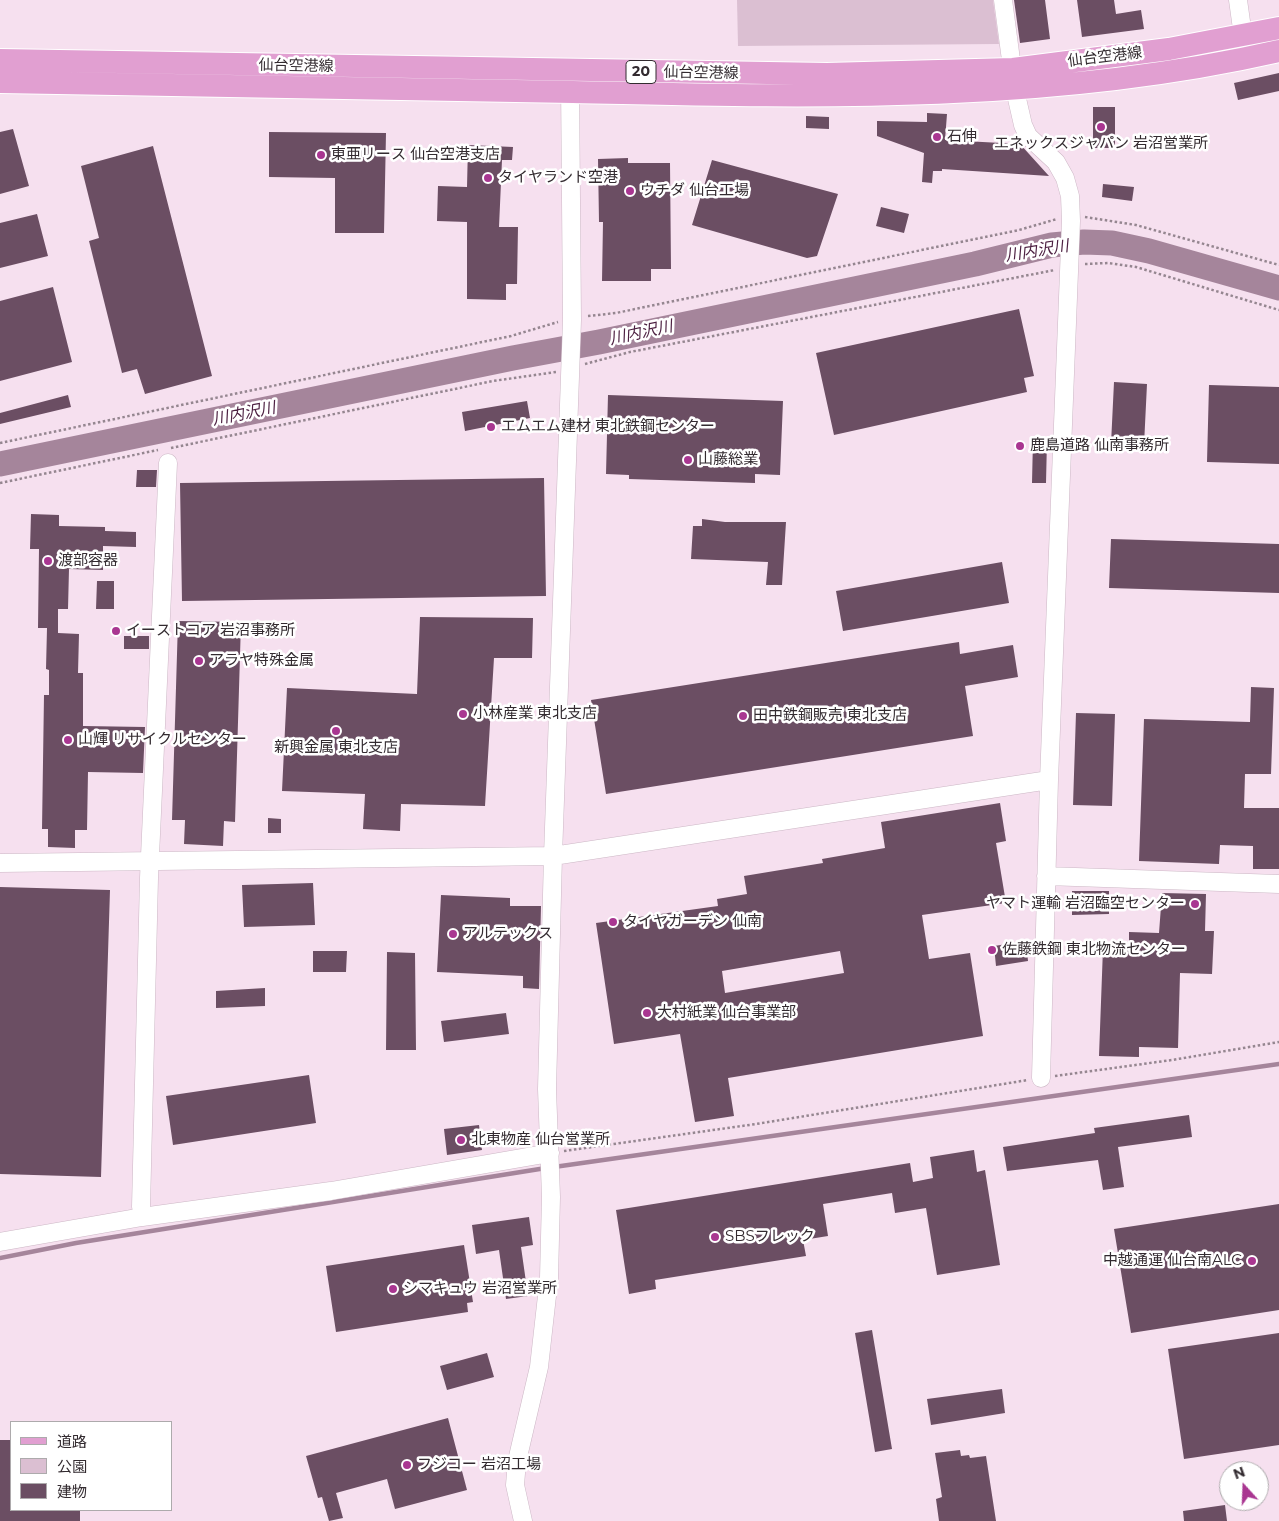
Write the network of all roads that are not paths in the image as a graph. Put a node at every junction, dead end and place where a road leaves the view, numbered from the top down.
1 (1003, 0) edge
2 (1238, 0) edge
3 (1279, 28) edge
4 (1243, 36) junction
5 (1279, 51) edge
6 (0, 60) edge
7 (1014, 79) junction
8 (0, 82) edge
9 (570, 82) junction
10 (168, 463) dead end
11 (1049, 780) junction
12 (553, 856) junction
13 (150, 860) junction
14 (0, 863) edge
15 (1046, 876) junction
16 (1279, 884) edge
17 (1040, 1078) road end
18 (550, 1156) junction
19 (141, 1207) dead end
20 (0, 1242) edge
21 (523, 1521) edge

1 - 7 street
2 - 4 street
3 - 4 main road, 仙台空港線 / 20
4 - 7 main road, 仙台空港線 / 20
5 - 7 main road, 仙台空港線 / 20
6 - 9 main road, 仙台空港線 / 20
7 - 9 main road, 仙台空港線 / 20
7 - 11 street
8 - 9 main road, 仙台空港線 / 20
9 - 12 street
10 - 13 street
11 - 12 street
11 - 15 street
12 - 13 street
12 - 18 street
13 - 14 street
13 - 19 street
15 - 16 street
15 - 17 street
18 - 20 street
18 - 21 street

